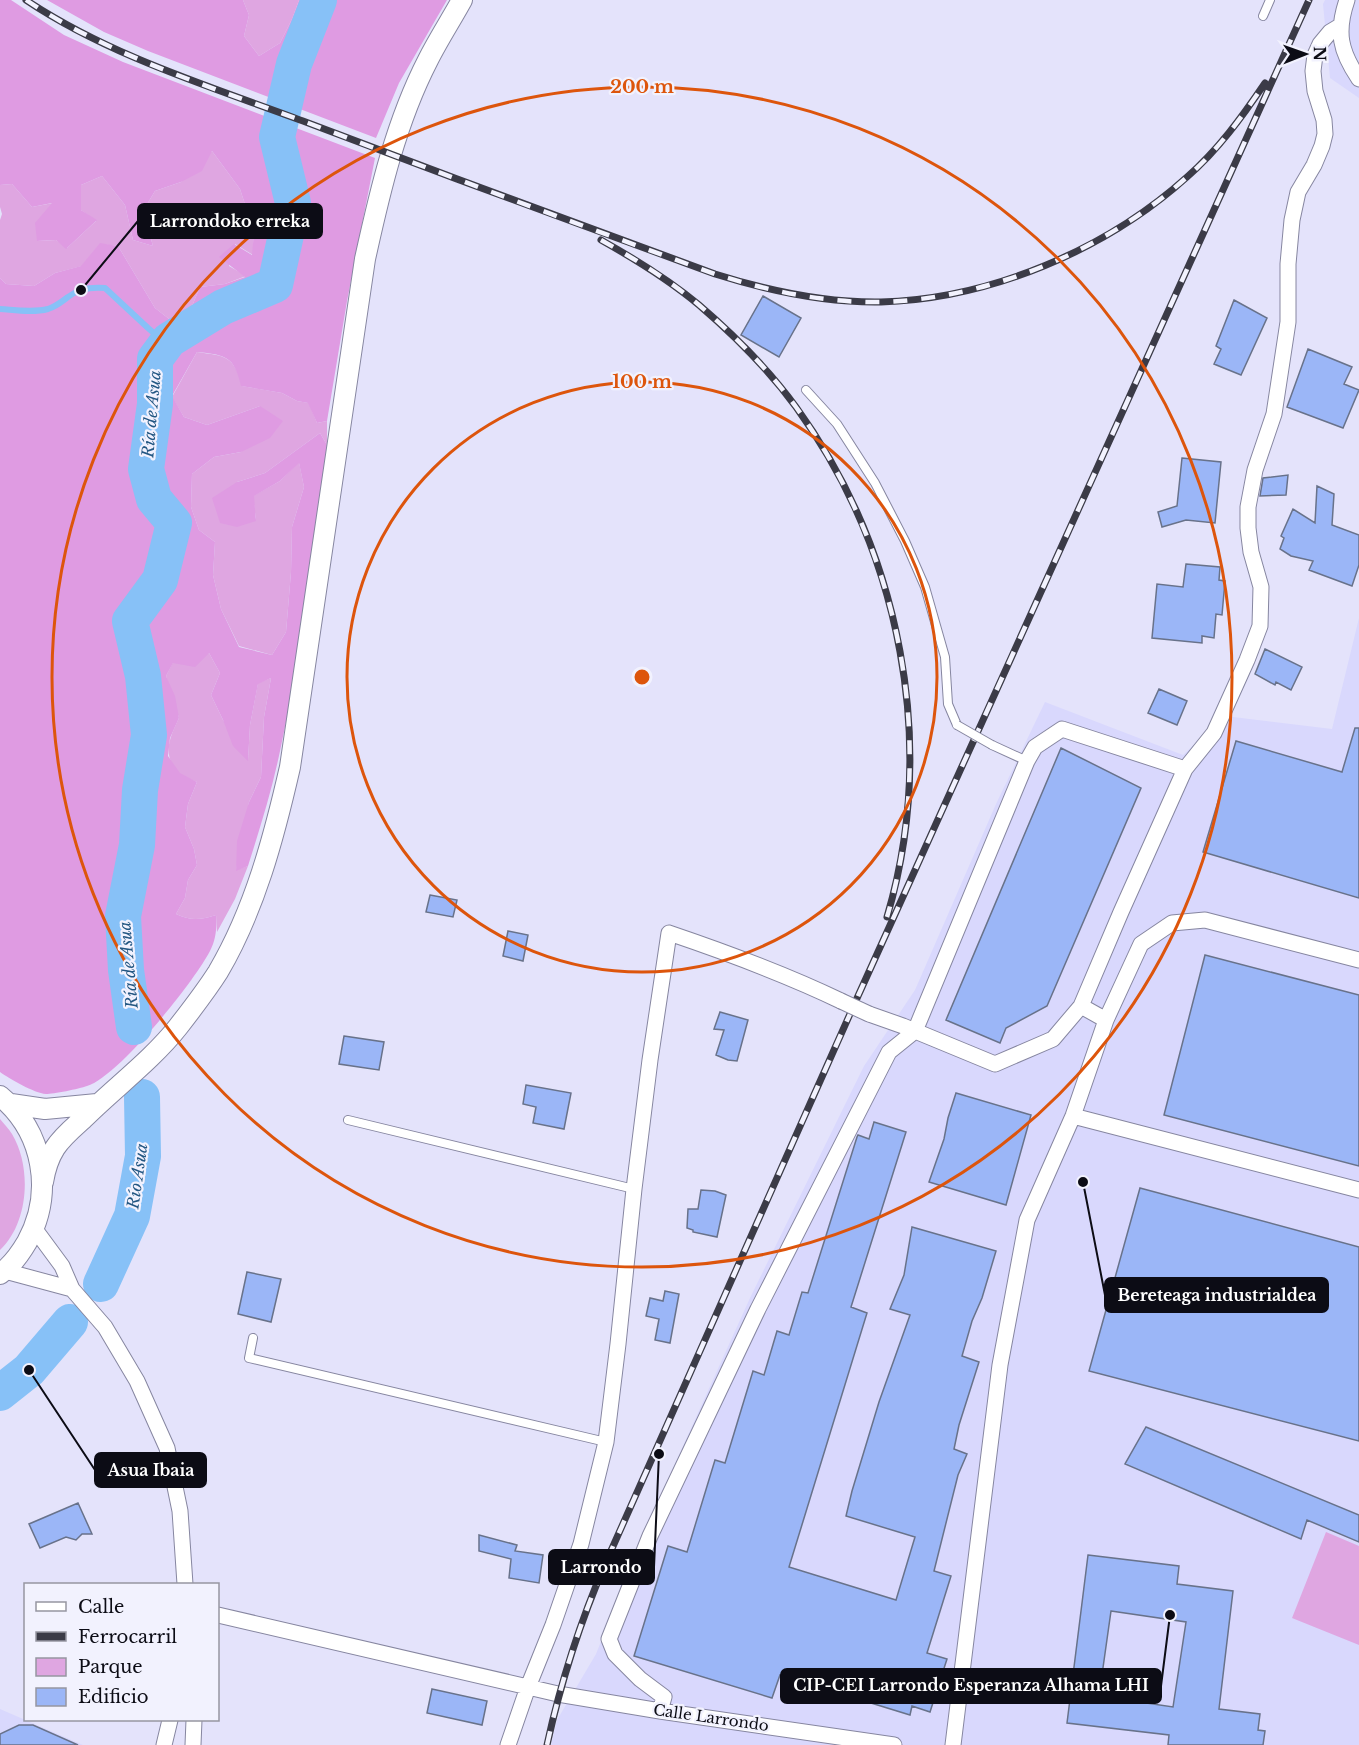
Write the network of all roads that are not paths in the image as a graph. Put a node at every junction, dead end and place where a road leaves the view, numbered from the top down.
1 (462, 0) edge
2 (1270, 0) edge
3 (1347, 0) edge
4 (1263, 16) dead end
5 (1341, 26) junction
6 (1359, 79) edge
7 (806, 390) dead end
8 (1027, 761) junction
9 (1185, 769) junction
10 (1359, 960) edge
11 (1081, 1006) junction
12 (1106, 1020) junction
13 (915, 1031) junction
14 (5, 1100) edge
15 (97, 1104) junction
16 (1072, 1116) junction
17 (348, 1120) dead end
18 (43, 1182) junction
19 (634, 1189) junction
20 (1359, 1190) edge
21 (34, 1228) junction
22 (2, 1272) edge
23 (72, 1289) junction
24 (253, 1338) dead end
25 (606, 1442) junction
26 (185, 1583) edge
27 (219, 1615) edge
28 (528, 1687) junction
29 (660, 1711) junction
30 (170, 1721) edge
31 (194, 1721) edge
32 (164, 1745) edge
33 (193, 1745) edge
34 (508, 1745) edge
35 (894, 1745) edge
36 (952, 1745) edge

1 - 15 street
2 - 4 lane
3 - 5 street
5 - 6 street
5 - 9 street
7 - 8 lane, bridge
8 - 9 street
8 - 13 street
9 - 11 street
10 - 12 street
11 - 12 street
11 - 13 street
12 - 16 street
13 - 19 street, bridge
13 - 29 street
14 - 15 street
14 - 18 street
15 - 18 street
16 - 20 street
16 - 36 street
17 - 19 lane
18 - 21 street
19 - 25 street
21 - 22 street
21 - 23 street
22 - 23 street
23 - 26 street
24 - 25 lane
25 - 28 street
27 - 28 street, Calle Larrondo
28 - 29 street, Calle Larrondo
28 - 34 street
29 - 35 street, Calle Larrondo
30 - 32 street
31 - 33 street

